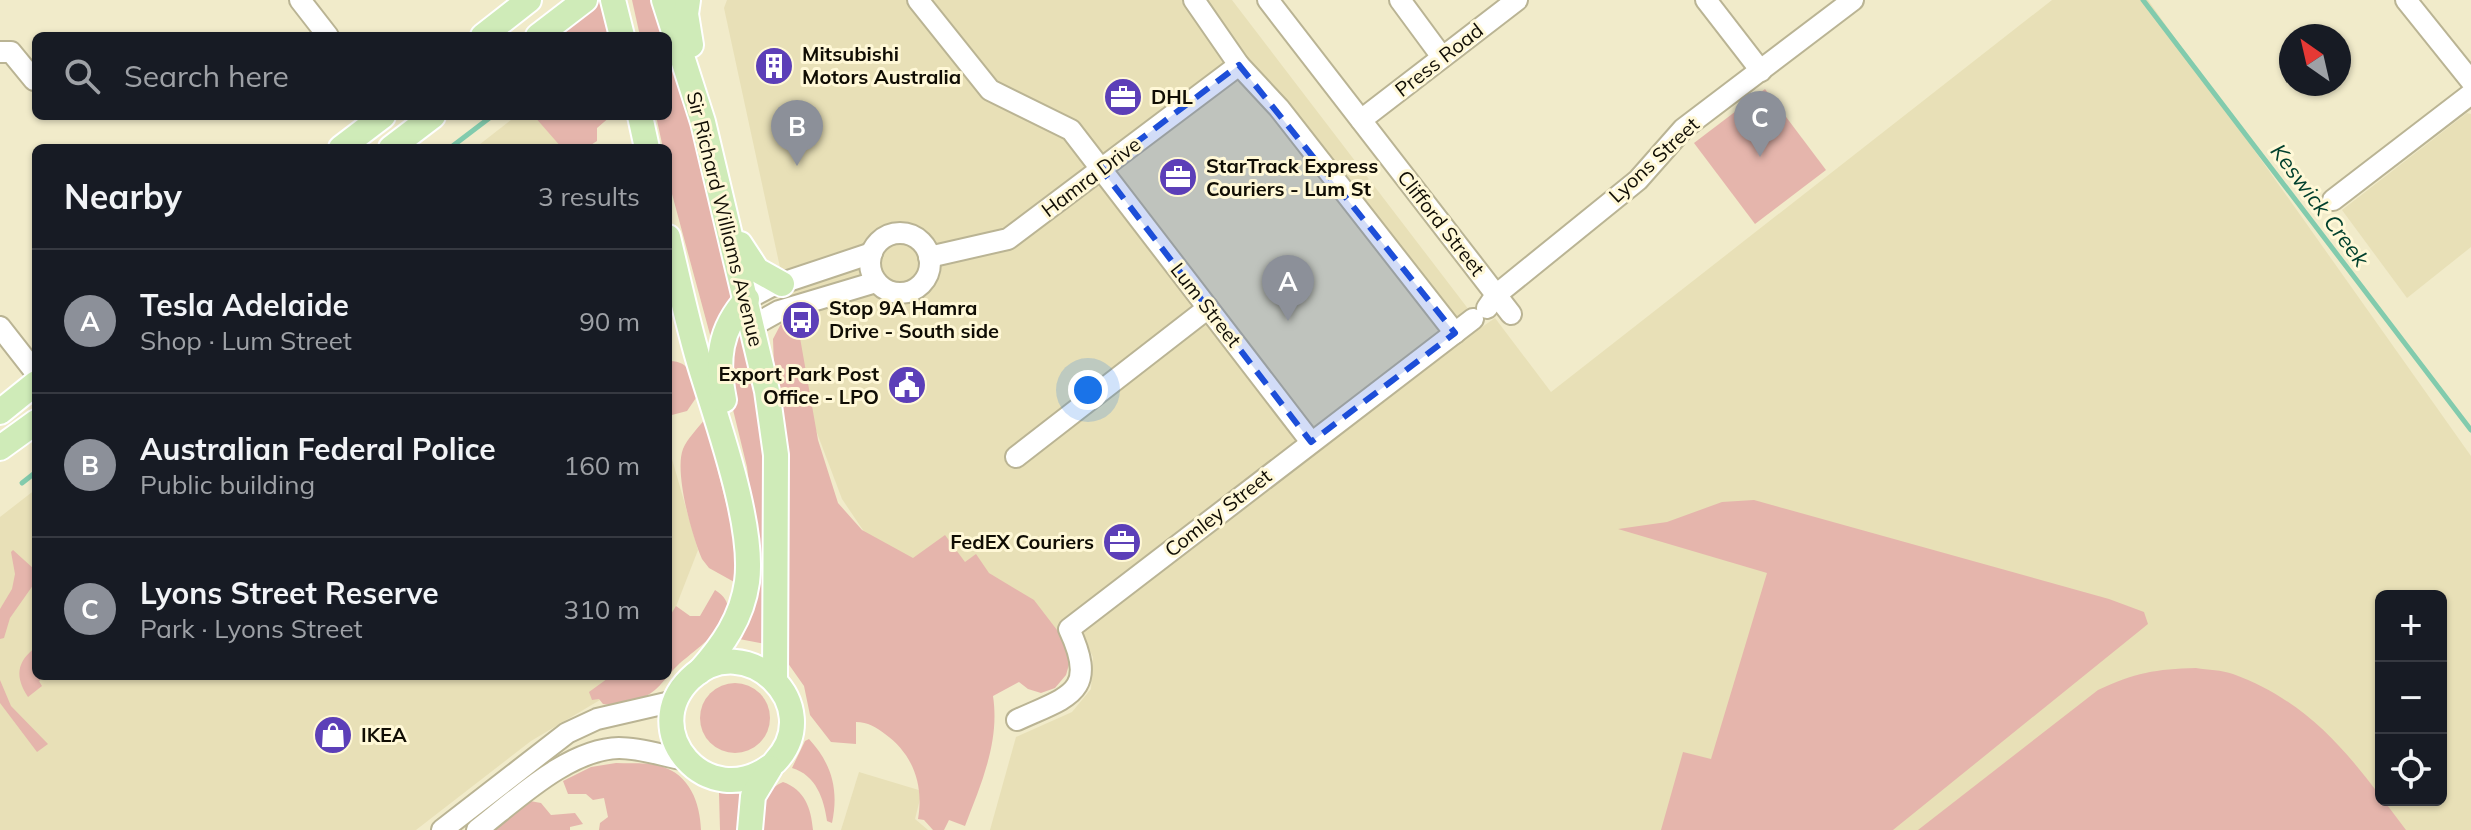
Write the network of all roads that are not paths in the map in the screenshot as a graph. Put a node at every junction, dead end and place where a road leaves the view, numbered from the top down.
1 (300, 0) edge
2 (518, 0) edge
3 (529, 0) edge
4 (585, 0) edge
5 (613, 0) edge
6 (664, 0) edge
7 (688, 0) edge
8 (918, 0) edge
9 (1194, 0) edge
10 (1268, 0) edge
11 (1400, 0) edge
12 (1517, 0) edge
13 (1706, 0) edge
14 (1853, 0) edge
15 (2406, 0) edge
16 (325, 32) edge
17 (486, 32) edge
18 (487, 32) edge
19 (543, 32) edge
20 (621, 32) edge
21 (0, 52) edge
22 (1442, 57) junction
23 (1239, 65) junction
24 (1761, 71) junction
25 (32, 78) edge
26 (2471, 81) edge
27 (2471, 94) edge
28 (378, 120) edge
29 (428, 120) edge
30 (640, 120) edge
31 (1361, 120) junction
32 (703, 122) junction
33 (346, 144) edge
34 (396, 144) edge
35 (646, 144) edge
36 (1101, 169) junction
37 (2333, 200) dead end
38 (726, 217) junction
39 (672, 253) edge
40 (872, 253) junction
41 (929, 257) junction
42 (876, 282) junction
43 (782, 284) junction
44 (747, 299) junction
45 (1485, 307) junction
46 (1208, 308) junction
47 (1511, 314) dead end
48 (754, 325) junction
49 (0, 327) edge
50 (1455, 333) junction
51 (32, 368) edge
52 (32, 386) edge
53 (0, 412) edge
54 (32, 425) edge
55 (1311, 442) junction
56 (0, 448) edge
57 (1016, 457) dead end
58 (738, 497) junction
59 (699, 672) junction
60 (775, 680) junction
61 (675, 701) junction
62 (1017, 720) dead end
63 (686, 760) junction
64 (773, 764) junction
65 (442, 830) edge
66 (477, 830) edge
67 (750, 830) edge

1 - 16 street
2 - 17 main road
3 - 18 main road
4 - 19 main road
5 - 20 main road
6 - 32 main road, Sir Richard Williams Avenue
7 - 32 main road
8 - 36 street, Lum Street
9 - 23 street
10 - 31 street, Clifford Street
11 - 22 street
12 - 22 street, Press Road
13 - 24 street
14 - 24 street, Lyons Street
15 - 26 street
21 - 25 street
22 - 31 street, Press Road
23 - 36 street, Hamra Drive
23 - 50 street
24 - 45 street, Lyons Street
27 - 37 street
28 - 33 main road
29 - 34 main road
30 - 35 main road
31 - 45 street, Clifford Street
32 - 38 main road, Sir Richard Williams Avenue
36 - 41 street, Hamra Drive
36 - 46 street, Lum Street
38 - 43 main road
38 - 44 main road, Sir Richard Williams Avenue
39 - 58 main road
40 - 41 street
40 - 42 street
40 - 43 street
41 - 42 street
42 - 48 street
43 - 44 street
44 - 48 main road, Sir Richard Williams Avenue
44 - 58 main road
45 - 47 street, Clifford Street
45 - 50 street, Comley Street
46 - 55 street, Lum Street
46 - 57 street
48 - 60 main road, Sir Richard Williams Avenue
49 - 51 street
50 - 55 street, Comley Street
52 - 53 main road
54 - 56 main road
55 - 62 street, Comley Street
58 - 59 main road
59 - 60 main road
59 - 61 main road
60 - 64 main road
61 - 63 main road
61 - 65 street
63 - 64 main road
63 - 66 street
64 - 67 main road

